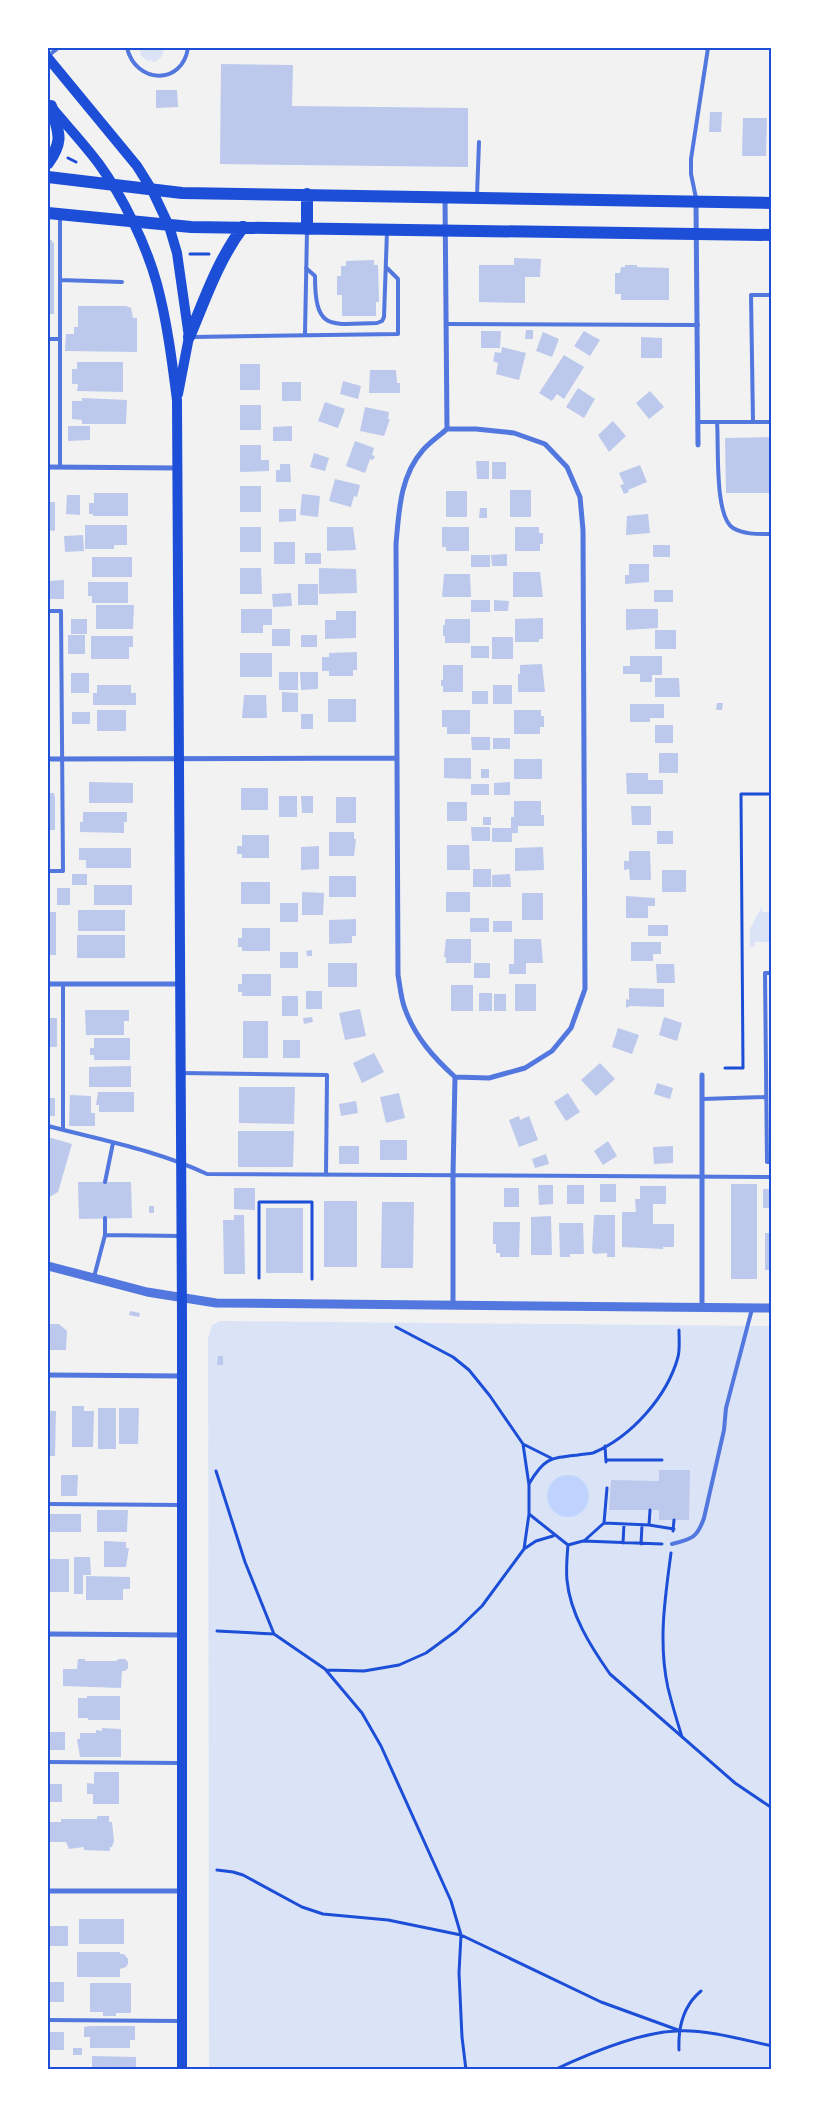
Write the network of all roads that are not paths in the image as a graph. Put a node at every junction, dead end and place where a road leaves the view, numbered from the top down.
1 (58, 48) edge
2 (128, 48) edge
3 (188, 48) edge
4 (708, 48) edge
5 (48, 57) edge
6 (49, 104) edge
7 (479, 142) dead end
8 (48, 162) edge
9 (48, 177) edge
10 (113, 185) junction
11 (152, 190) junction
12 (307, 194) junction
13 (445, 197) junction
14 (477, 197) junction
15 (696, 202) junction
16 (772, 203) edge
17 (54, 214) edge
18 (132, 223) junction
19 (169, 226) junction
20 (243, 227) junction
21 (306, 229) junction
22 (387, 230) junction
23 (445, 232) junction
24 (697, 234) junction
25 (772, 234) edge
26 (306, 268) junction
27 (387, 268) junction
28 (60, 280) junction
29 (122, 282) dead end
30 (772, 295) edge
31 (446, 324) junction
32 (698, 326) junction
33 (305, 334) junction
34 (189, 337) junction
35 (48, 339) edge
36 (60, 339) junction
37 (177, 400) junction
38 (698, 422) junction
39 (717, 422) junction
40 (753, 422) junction
41 (772, 422) edge
42 (447, 429) junction
43 (698, 444) dead end
44 (48, 467) edge
45 (60, 468) junction
46 (177, 468) junction
47 (772, 534) edge
48 (48, 611) edge
49 (48, 758) edge
50 (62, 758) junction
51 (179, 758) junction
52 (397, 758) junction
53 (48, 871) edge
54 (772, 973) edge
55 (48, 984) edge
56 (63, 984) junction
57 (180, 984) junction
58 (181, 1073) junction
59 (702, 1075) dead end
60 (455, 1077) junction
61 (766, 1097) junction
62 (702, 1099) junction
63 (48, 1126) edge
64 (63, 1130) junction
65 (114, 1143) junction
66 (181, 1162) junction
67 (772, 1162) edge
68 (326, 1174) junction
69 (453, 1175) junction
70 (702, 1176) junction
71 (772, 1177) edge
72 (105, 1182) dead end
73 (105, 1218) dead end
74 (105, 1235) junction
75 (182, 1236) junction
76 (48, 1266) edge
77 (94, 1278) junction
78 (182, 1298) junction
79 (453, 1304) junction
80 (702, 1308) junction
81 (752, 1308) junction
82 (772, 1308) edge
83 (48, 1375) edge
84 (182, 1376) junction
85 (48, 1504) edge
86 (182, 1505) junction
87 (672, 1544) road end
88 (48, 1634) edge
89 (182, 1635) junction
90 (48, 1762) edge
91 (182, 1763) junction
92 (48, 1891) edge
93 (182, 1891) junction
94 (48, 2020) edge
95 (182, 2021) junction
96 (182, 2070) edge

1 - 5 lane
2 - 3 lane
4 - 15 lane
5 - 11 main road
6 - 8 main road
6 - 10 main road
7 - 14 lane
9 - 10 main road
10 - 11 main road
10 - 18 main road
11 - 12 main road
11 - 19 main road
12 - 13 main road
12 - 21 main road
13 - 14 main road
13 - 23 street
14 - 15 main road
15 - 16 main road
15 - 24 street
17 - 18 main road
17 - 28 lane
18 - 19 main road
18 - 37 main road
19 - 20 main road
19 - 34 main road
20 - 21 main road
20 - 34 main road
21 - 22 main road
21 - 26 lane
22 - 23 main road
22 - 27 lane
23 - 24 main road
23 - 31 street
24 - 25 main road
24 - 32 street
26 - 27 lane
26 - 33 lane
27 - 33 lane
28 - 29 lane
28 - 36 lane
30 - 40 lane
31 - 32 lane
31 - 42 street
32 - 38 street
33 - 34 lane
34 - 37 main road
35 - 36 lane
36 - 45 lane
37 - 46 main road
38 - 39 lane
38 - 43 street
39 - 40 lane
39 - 47 lane
40 - 41 lane
42 - 52 street
42 - 60 street
44 - 45 street
45 - 46 street
46 - 51 main road
48 - 50 lane
49 - 50 street
50 - 51 street
50 - 53 lane
51 - 52 street
51 - 57 main road
52 - 60 street
54 - 61 lane
55 - 56 street
56 - 57 street
56 - 64 lane
57 - 58 main road
58 - 66 main road
58 - 68 lane
59 - 62 street
60 - 69 street
61 - 62 lane
61 - 67 lane
62 - 70 street
63 - 64 lane
64 - 65 lane
65 - 66 lane
65 - 72 lane
66 - 68 lane
66 - 75 main road
68 - 69 lane
69 - 70 lane
69 - 79 street
70 - 71 lane
70 - 80 street
73 - 74 lane
74 - 75 lane
74 - 77 lane
75 - 78 main road
76 - 77 street
77 - 78 street
78 - 79 street
78 - 84 main road
79 - 80 street
80 - 81 street
81 - 82 street
81 - 87 lane
83 - 84 street
84 - 86 main road
85 - 86 lane
86 - 89 main road
88 - 89 street
89 - 91 main road
90 - 91 lane
91 - 93 main road
92 - 93 street
93 - 95 main road
94 - 95 lane
95 - 96 main road

